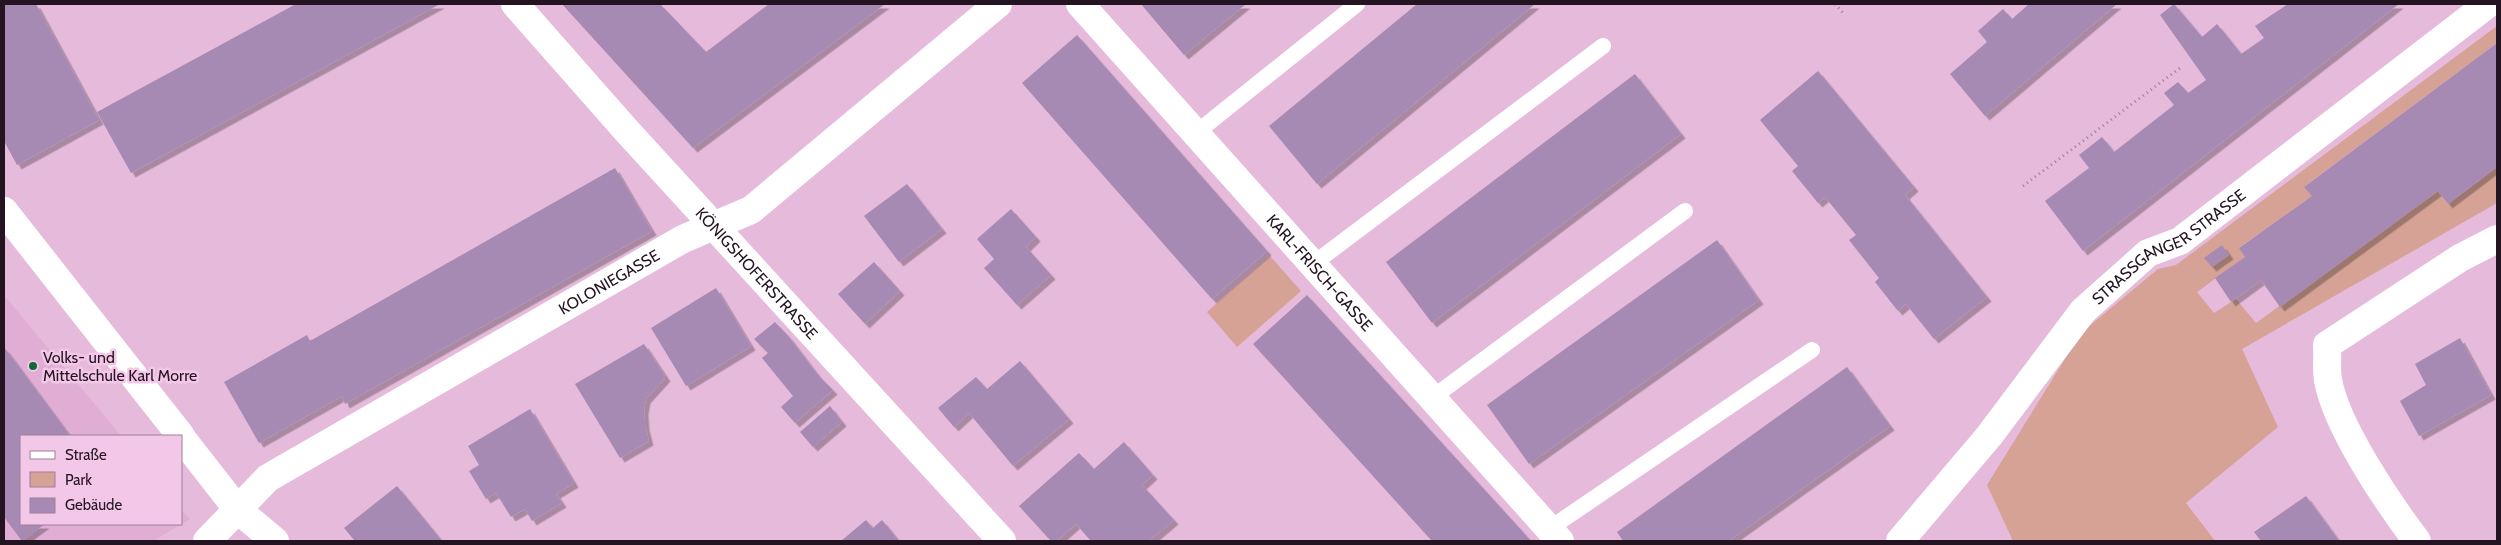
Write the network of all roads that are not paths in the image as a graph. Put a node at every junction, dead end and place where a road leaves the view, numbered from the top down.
1 (515, 4) edge
2 (998, 4) edge
3 (1080, 4) edge
4 (1356, 4) edge
5 (2488, 4) edge
6 (1603, 46) dead end
7 (1196, 133) junction
8 (4, 211) edge
9 (1685, 212) dead end
10 (715, 225) junction
11 (2497, 239) edge
12 (1313, 264) junction
13 (1812, 350) dead end
14 (1432, 398) junction
15 (179, 435) edge
16 (182, 438) edge
17 (238, 510) junction
18 (1554, 535) edge
19 (207, 541) edge
20 (275, 541) edge
21 (1002, 541) edge
22 (1900, 541) edge
23 (2417, 541) edge

1 - 10 street, KÖNIGSHOFERSTRASSE
2 - 10 street, KOLONIEGASSE
3 - 7 street, KARL-FRISCH-GASSE
4 - 7 lane
5 - 22 street, STRASSGANGER STRASSE
6 - 12 lane
7 - 12 street, KARL-FRISCH-GASSE
8 - 15 street
9 - 14 lane
10 - 17 street, KOLONIEGASSE
10 - 21 street, KÖNIGSHOFERSTRASSE
11 - 23 street
12 - 14 street, KARL-FRISCH-GASSE
13 - 18 lane
14 - 18 street, KARL-FRISCH-GASSE
16 - 17 street
17 - 19 street, KOLONIEGASSE
17 - 20 street

